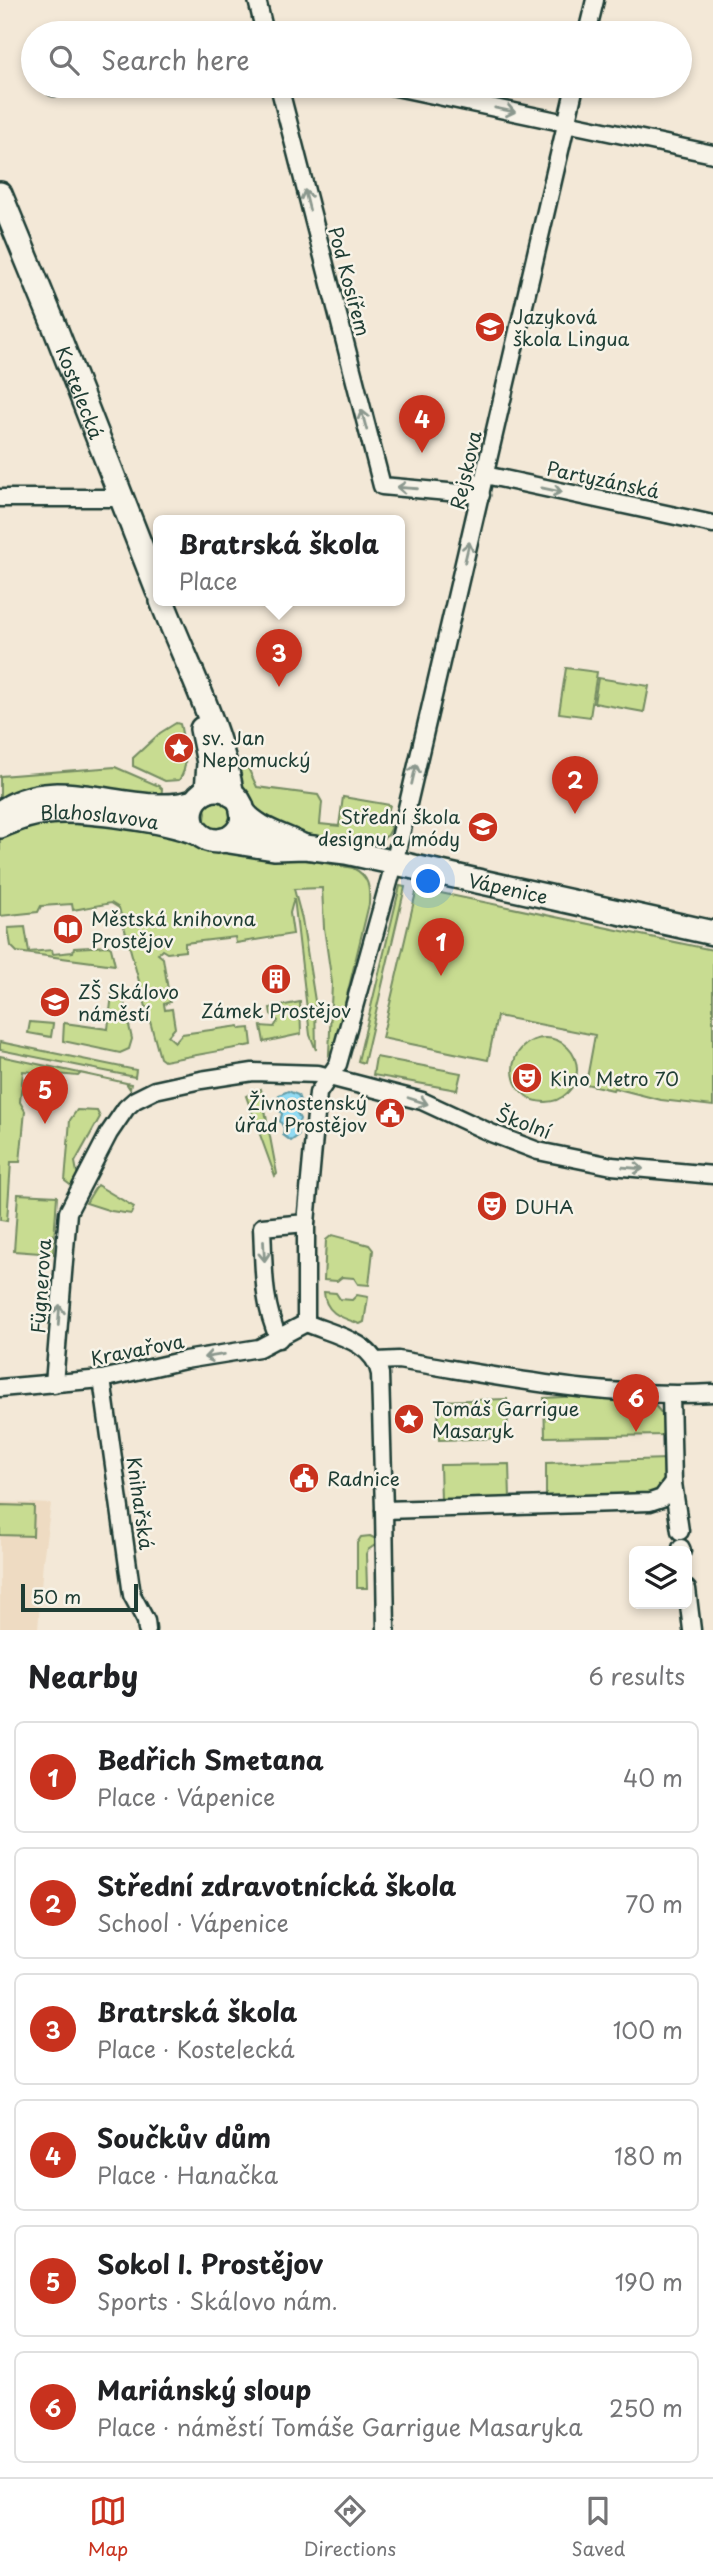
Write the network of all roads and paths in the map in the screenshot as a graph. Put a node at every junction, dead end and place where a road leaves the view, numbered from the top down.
1 (257, 0) edge
2 (595, 0) edge
3 (262, 21) edge
4 (590, 21) edge
5 (282, 98) edge
6 (449, 98) edge
7 (572, 98) edge
8 (566, 122) junction
9 (713, 154) edge
10 (0, 194) edge
11 (485, 475) junction
12 (481, 495) junction
13 (0, 498) edge
14 (121, 498) junction
15 (713, 524) edge
16 (153, 578) edge
17 (164, 606) edge
18 (190, 671) junction
19 (201, 797) junction
20 (237, 803) junction
21 (0, 813) edge
22 (0, 826) edge
23 (197, 833) junction
24 (223, 840) junction
25 (304, 847) junction
26 (394, 864) junction
27 (713, 933) edge
28 (328, 1076) junction
29 (166, 1087) joint
30 (713, 1175) edge
31 (306, 1223) junction
32 (306, 1322) junction
33 (279, 1339) junction
34 (377, 1361) junction
35 (102, 1379) junction
36 (54, 1384) junction
37 (0, 1388) edge
38 (713, 1392) edge
39 (671, 1395) junction
40 (673, 1483) junction
41 (384, 1510) junction
42 (680, 1531) dead end
43 (689, 1609) edge
44 (147, 1630) edge
45 (386, 1630) edge
46 (692, 1630) edge

1 - 3 street
2 - 4 street
12 -> 5 street, Pod Kosířem
6 -> 8 street
7 - 8 street, Rejskova
8 - 9 street
8 - 11 street, Rejskova
10 - 14 main road, Kostelecká
11 - 12 street, Rejskova
11 -> 15 street, Partyzánská
26 -> 12 street, Rejskova
13 - 14 street
14 - 16 main road, Kostelecká
17 - 18 main road
18 - 19 main road
18 - 20 main road
19 - 20 main road
19 - 21 main road, Blahoslavova
19 - 23 main road
20 - 24 main road
20 - 25 main road, Vápenice
22 - 23 main road, Blahoslavova
23 - 24 main road
24 - 25 main road, Vápenice
25 - 26 main road, Vápenice
26 - 27 main road, Vápenice
26 - 28 street, Rejskova
28 - 29 street, Školní
28 -> 30 street, Školní
28 - 31 street, Rejskova
36 -> 29 street, Fügnerova
31 - 32 street, Rejskova
31 -> 33 street
32 - 33 street, Kravařova
32 - 34 street
33 -> 35 street, Kravařova
34 - 39 street
34 - 41 street
35 - 36 street, Kravařova
35 - 44 street, Knihařská
36 - 37 street, Kravařova
38 - 39 street
39 - 40 street
40 - 41 street
40 - 42 street
41 - 45 street
43 - 46 street

